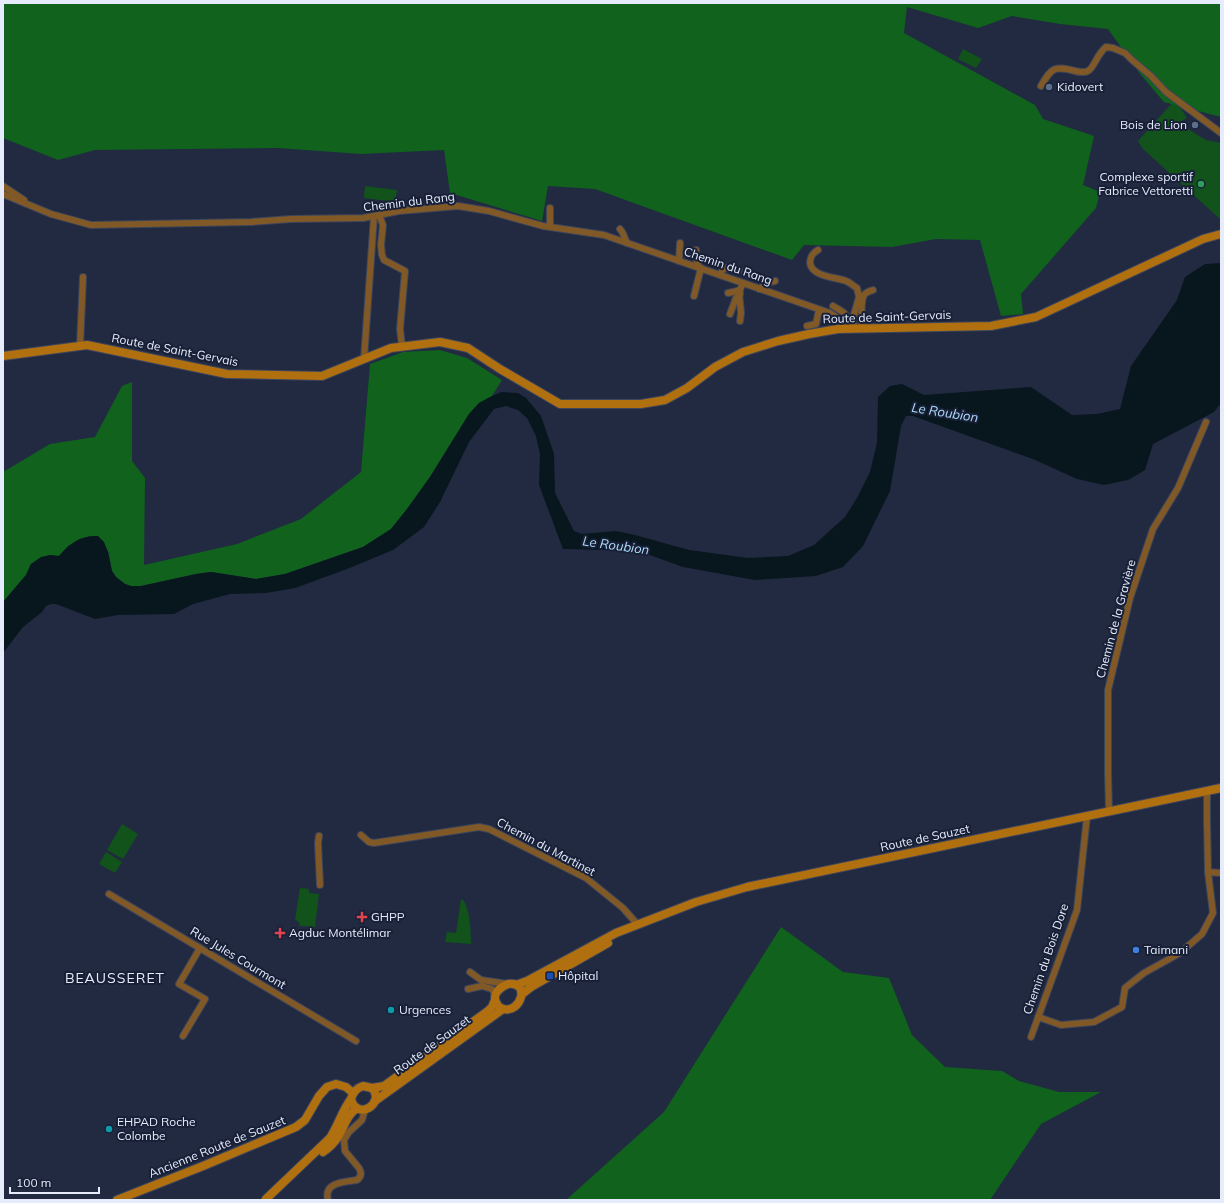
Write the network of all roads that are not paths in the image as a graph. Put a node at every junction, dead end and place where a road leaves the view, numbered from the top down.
1 (1041, 86) dead end
2 (1221, 133) edge
3 (3, 186) edge
4 (3, 194) edge
5 (30, 205) junction
6 (550, 208) dead end
7 (376, 216) junction
8 (568, 222) dead end
9 (550, 227) junction
10 (620, 229) dead end
11 (567, 230) junction
12 (1221, 234) edge
13 (627, 243) junction
14 (680, 243) dead end
15 (696, 250) dead end
16 (818, 250) dead end
17 (679, 261) junction
18 (700, 268) junction
19 (739, 270) dead end
20 (720, 275) junction
21 (83, 278) dead end
22 (775, 281) dead end
23 (743, 283) junction
24 (759, 289) junction
25 (873, 290) dead end
26 (740, 292) junction
27 (728, 293) dead end
28 (694, 296) dead end
29 (833, 306) dead end
30 (822, 311) junction
31 (730, 314) dead end
32 (740, 321) dead end
33 (807, 326) dead end
34 (853, 328) junction
35 (80, 346) junction
36 (402, 346) junction
37 (3, 356) edge
38 (364, 359) junction
39 (1206, 422) dead end
40 (1221, 788) edge
41 (1207, 791) junction
42 (1109, 811) junction
43 (1087, 816) junction
44 (360, 835) dead end
45 (319, 836) dead end
46 (1208, 872) junction
47 (1221, 872) edge
48 (320, 885) dead end
49 (109, 894) dead end
50 (638, 925) junction
51 (200, 948) junction
52 (470, 972) dead end
53 (512, 984) junction
54 (468, 989) dead end
55 (522, 994) junction
56 (495, 997) junction
57 (503, 1009) junction
58 (1038, 1017) junction
59 (183, 1036) dead end
60 (1031, 1036) dead end
61 (356, 1041) dead end
62 (372, 1088) junction
63 (352, 1096) junction
64 (375, 1101) junction
65 (361, 1109) junction
66 (266, 1199) edge
67 (117, 1200) edge
68 (328, 1200) edge

1 - 2 street
3 - 5 street
4 - 5 street, Chemin du Rang
5 - 7 street, Chemin du Rang
6 - 9 street
7 - 9 street, Chemin du Rang
7 - 36 street
7 - 38 street
8 - 11 street
9 - 11 street, Chemin du Rang
10 - 13 street
11 - 13 street, Chemin du Rang
12 - 34 main road, Route de Saint-Gervais
13 - 17 street, Chemin du Rang
14 - 17 street
15 - 18 street
16 - 34 street
17 - 18 street, Chemin du Rang
18 - 20 street, Chemin du Rang
18 - 28 street
19 - 20 street
20 - 23 street, Chemin du Rang
21 - 35 street
22 - 24 street
23 - 24 street, Chemin du Rang
23 - 26 street
24 - 30 street, Chemin du Rang
25 - 34 street
26 - 27 street
26 - 31 street
26 - 32 street
29 - 34 street
30 - 33 street
30 - 34 street, Chemin du Rang
34 - 36 main road, Route de Saint-Gervais
35 - 37 main road, Route de Saint-Gervais
35 - 38 main road, Route de Saint-Gervais
36 - 38 main road, Route de Saint-Gervais
39 - 42 street, Chemin de la Gravière
40 - 41 main road, Route de Sauzet
41 - 42 main road, Route de Sauzet
41 - 46 street
42 - 43 main road, Route de Sauzet
43 - 50 main road, Route de Sauzet
43 - 58 street, Chemin du Bois Dore
44 - 50 street, Chemin du Martinet
45 - 48 street
46 - 47 street
46 - 58 street
49 - 51 street, Rue Jules Courmont
50 - 53 main road, Route de Sauzet
50 - 55 main road, Route de Sauzet
51 - 59 street
51 - 61 street, Rue Jules Courmont
52 - 53 street
53 - 55 main road
53 - 56 main road
54 - 56 street
55 - 57 main road
56 - 57 main road
56 - 62 main road, Route de Sauzet
57 - 64 main road, Route de Sauzet
58 - 60 street, Chemin du Bois Dore
62 - 63 main road
62 - 64 main road
63 - 65 main road
63 - 66 main road
63 - 67 main road, Ancienne Route de Sauzet
64 - 65 main road
65 - 66 main road
65 - 68 street

